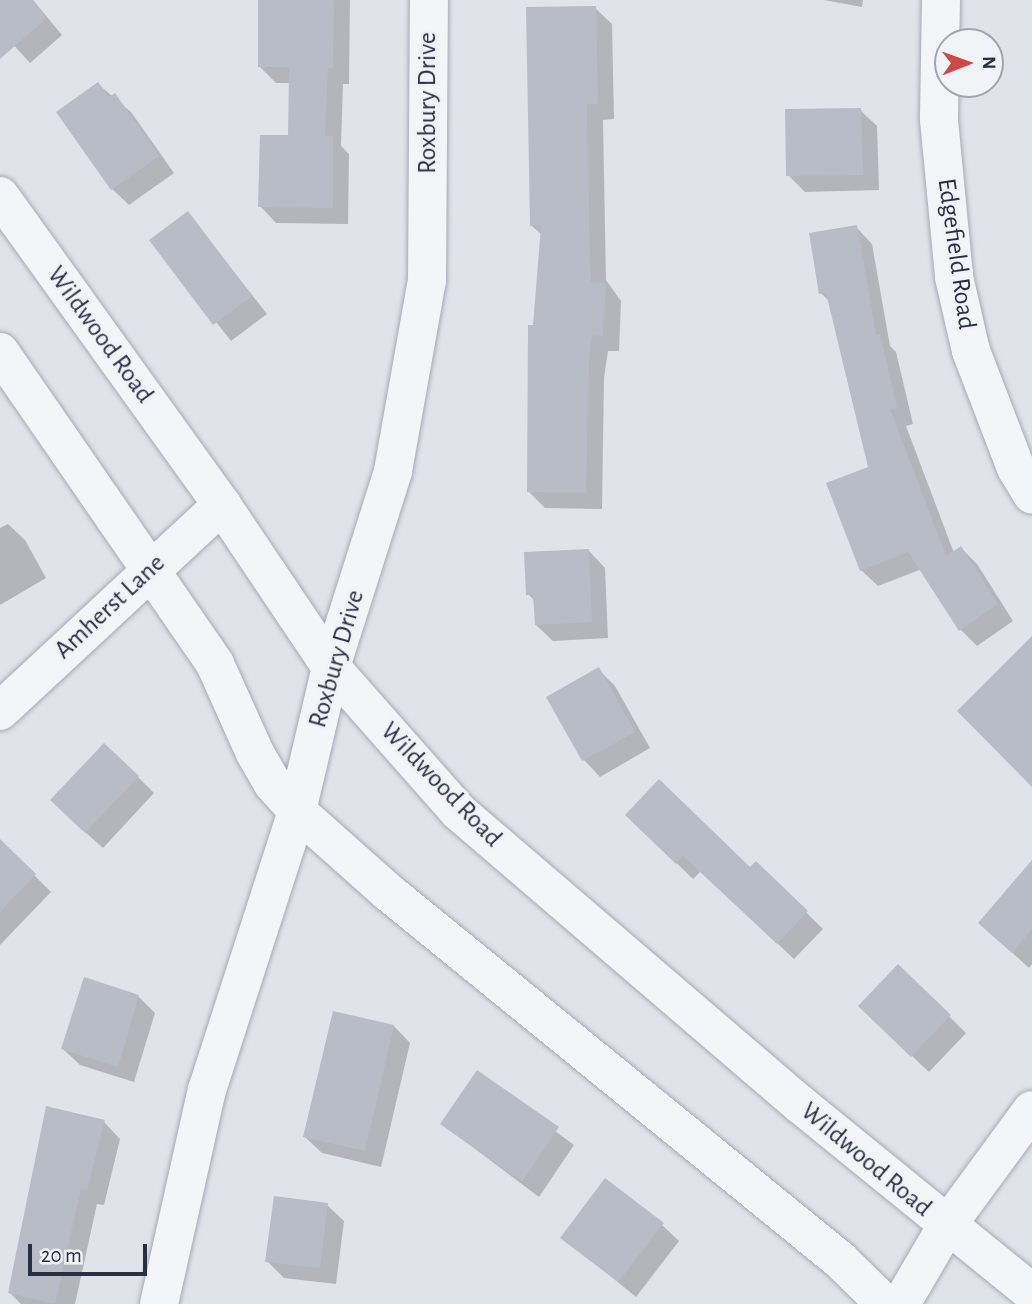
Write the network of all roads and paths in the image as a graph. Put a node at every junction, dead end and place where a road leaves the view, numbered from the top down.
1 (429, 0) edge
2 (941, 0) edge
3 (0, 196) edge
4 (0, 352) edge
5 (1032, 495) edge
6 (222, 505) junction
7 (150, 569) junction
8 (331, 667) junction
9 (0, 712) edge
10 (297, 811) junction
11 (1032, 1110) edge
12 (946, 1227) junction
13 (1032, 1293) edge
14 (159, 1304) edge
15 (885, 1304) edge
16 (901, 1304) edge

1 - 8 street, Roxbury Drive
2 - 5 street, Edgefield Road
3 - 6 street, Wildwood Road
4 - 7 street
6 - 7 street, Amherst Lane
6 - 8 street, Wildwood Road
7 - 9 street, Amherst Lane
7 - 10 street
8 - 10 street, Roxbury Drive
8 - 12 street, Wildwood Road
10 - 14 street, Roxbury Drive
10 - 15 street
11 - 12 street
12 - 13 street, Wildwood Road
12 - 16 street

